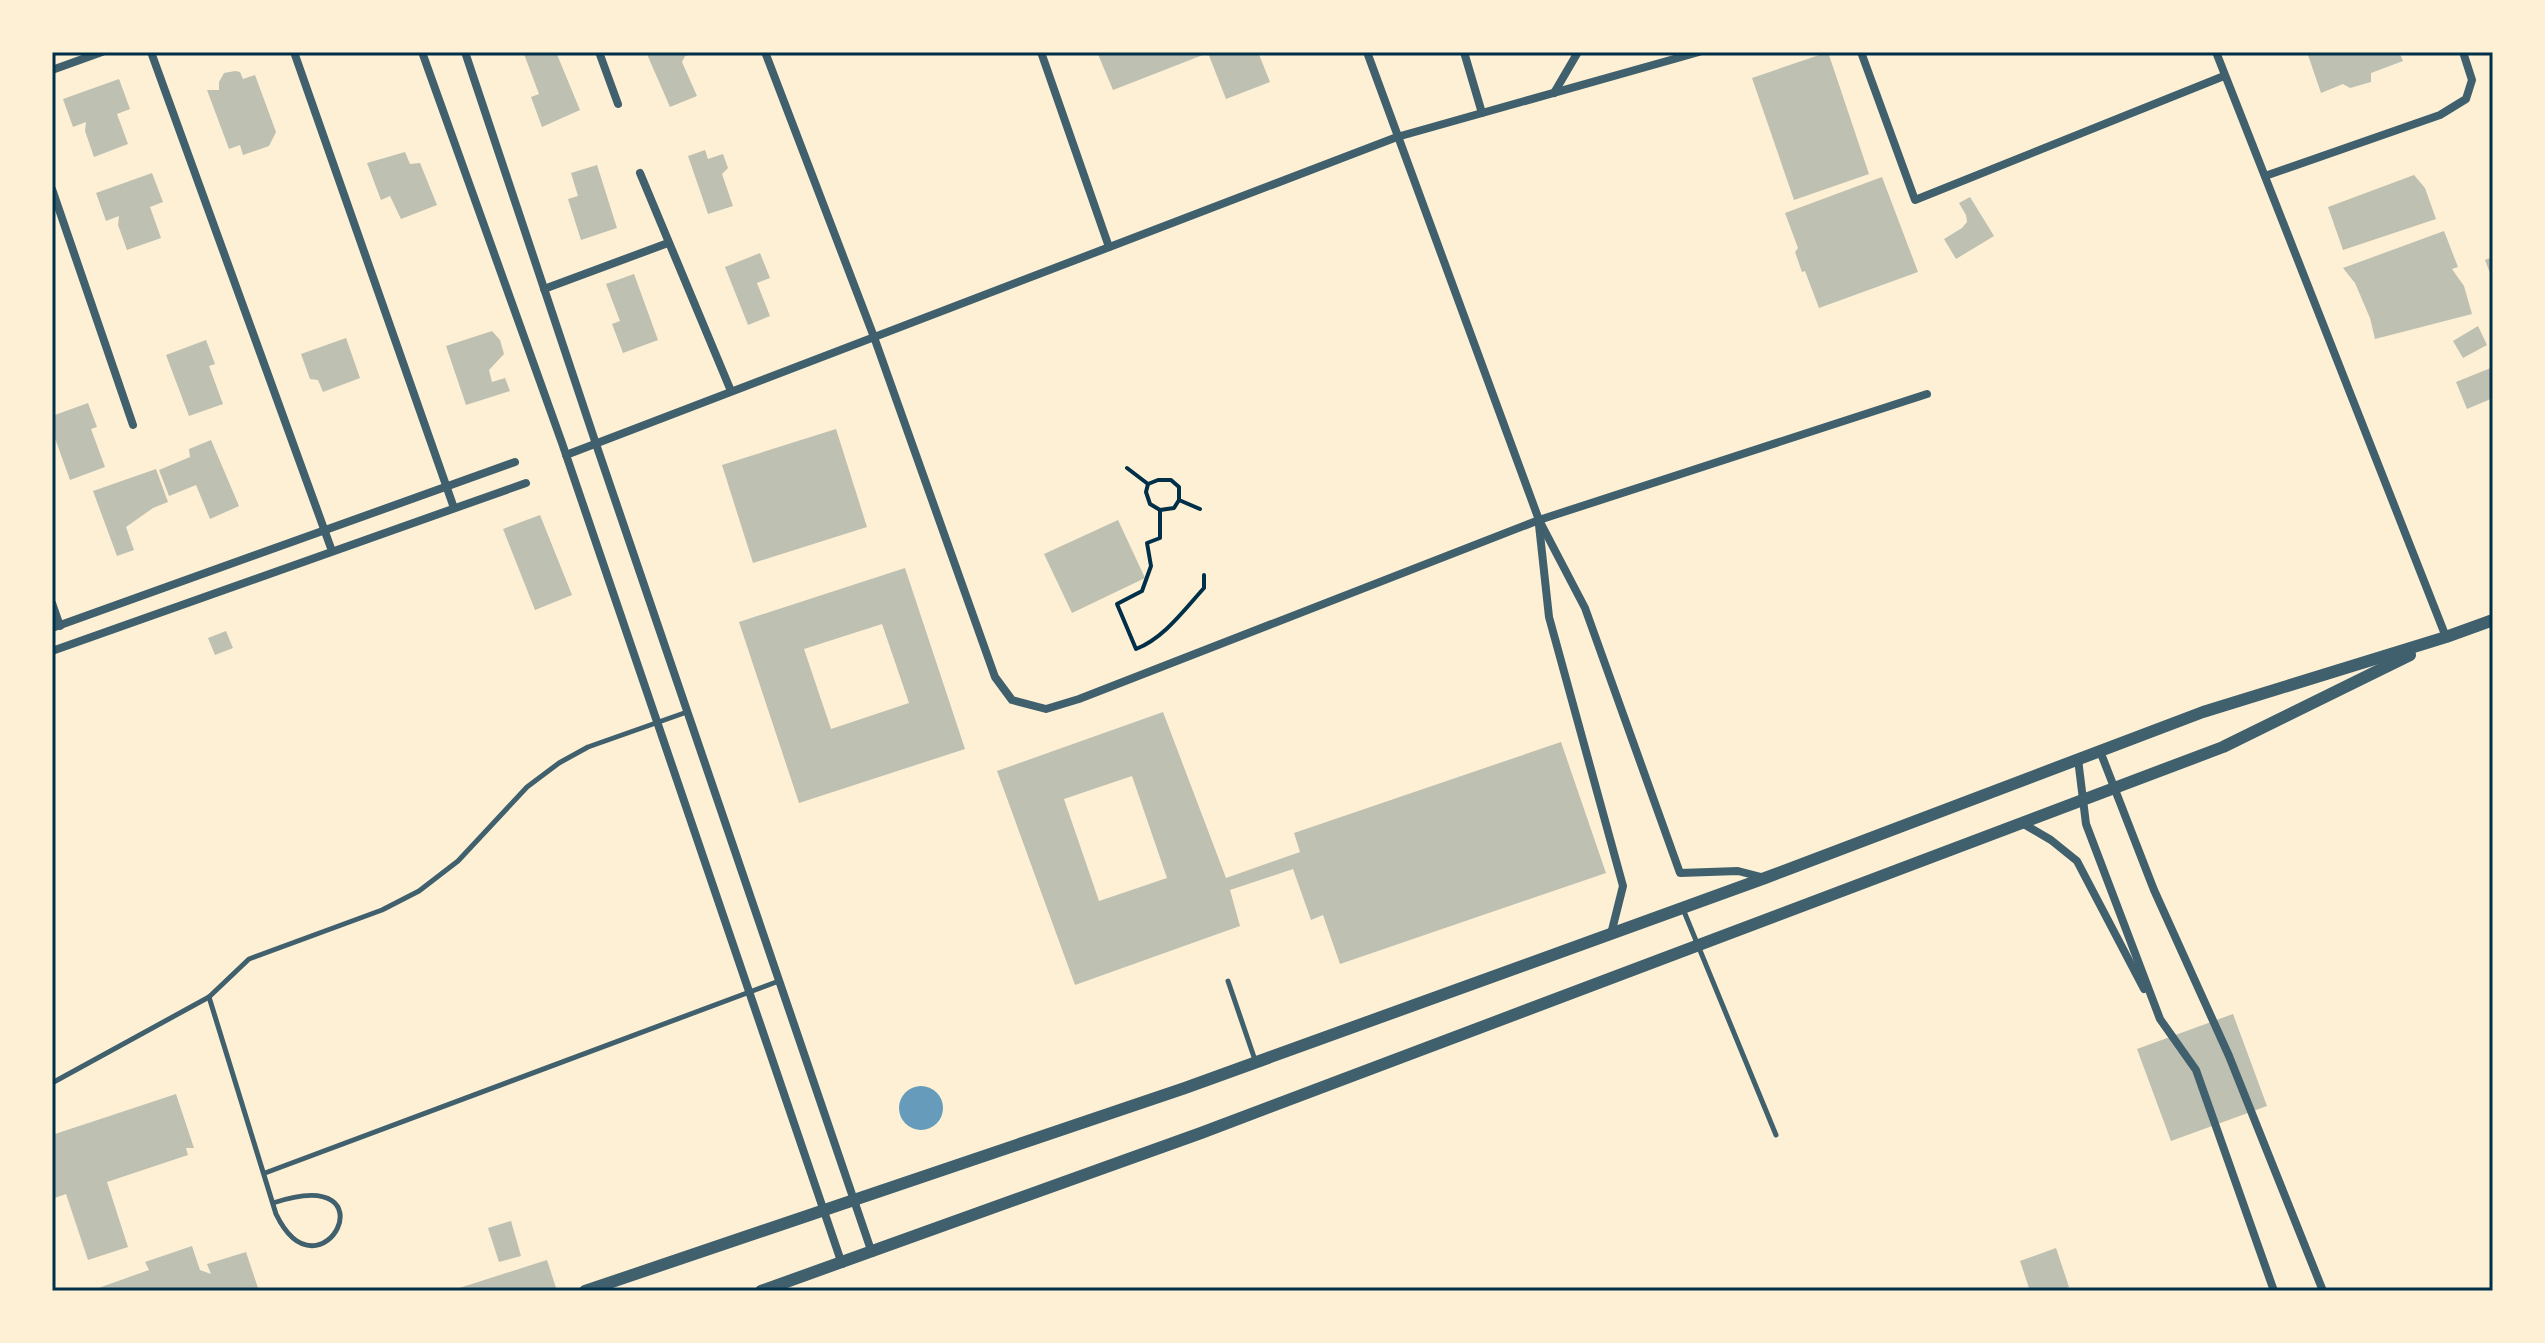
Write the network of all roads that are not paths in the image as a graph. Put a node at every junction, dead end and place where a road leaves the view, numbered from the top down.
1 (102, 52) edge
2 (151, 52) edge
3 (294, 52) edge
4 (422, 52) edge
5 (465, 52) edge
6 (599, 52) edge
7 (765, 52) edge
8 (1041, 52) edge
9 (1367, 52) edge
10 (1464, 52) edge
11 (1578, 52) edge
12 (1699, 52) edge
13 (1861, 52) edge
14 (2216, 52) edge
15 (2463, 52) edge
16 (52, 70) edge
17 (2224, 76) junction
18 (1553, 93) junction
19 (618, 104) dead end
20 (1482, 113) junction
21 (1397, 137) junction
22 (640, 173) dead end
23 (2265, 176) junction
24 (52, 189) edge
25 (668, 243) junction
26 (1109, 247) junction
27 (544, 289) junction
28 (874, 337) junction
29 (731, 391) junction
30 (1927, 394) dead end
31 (133, 425) dead end
32 (596, 444) junction
33 (566, 455) junction
34 (515, 462) dead end
35 (526, 483) dead end
36 (446, 486) junction
37 (454, 508) junction
38 (1539, 520) junction
39 (325, 530) junction
40 (332, 551) junction
41 (52, 603) edge
42 (2493, 620) edge
43 (56, 627) edge
44 (2446, 637) junction
45 (52, 651) edge
46 (687, 712) junction
47 (657, 723) junction
48 (2100, 751) junction
49 (2078, 759) junction
50 (2115, 788) junction
51 (2083, 800) junction
52 (2022, 823) junction
53 (1765, 878) junction
54 (1682, 908) junction
55 (1611, 934) junction
56 (1697, 945) junction
57 (779, 981) junction
58 (1228, 981) dead end
59 (749, 993) junction
60 (209, 997) junction
61 (2160, 1019) junction
62 (1256, 1061) junction
63 (52, 1083) edge
64 (1776, 1135) dead end
65 (265, 1173) junction
66 (854, 1200) junction
67 (273, 1203) junction
68 (823, 1209) junction
69 (872, 1253) junction
70 (842, 1264) junction
71 (585, 1291) edge
72 (761, 1291) edge
73 (2274, 1291) edge
74 (2323, 1291) edge

1 - 16 street
2 - 39 street
3 - 36 street
4 - 33 street
5 - 27 street
6 - 19 street
7 - 28 street
8 - 26 street
9 - 21 street
10 - 20 street
11 - 18 street
12 - 18 street
13 - 17 street
14 - 17 street
15 - 23 street
17 - 23 street
18 - 20 street
20 - 21 street
21 - 26 street
21 - 38 street
22 - 25 street
23 - 44 street
24 - 31 street
25 - 27 street
25 - 29 street
26 - 28 street
27 - 32 street
28 - 29 street
28 - 38 street
29 - 32 street
30 - 38 street
32 - 33 street
32 - 46 street
33 - 47 street
34 - 36 street
35 - 37 street
36 - 37 street
36 - 39 street
37 - 40 street
38 - 53 street
38 - 55 street
39 - 40 street
39 - 43 street
40 - 45 street
41 - 43 street
42 - 44 street
44 - 48 street
44 - 50 street
46 - 47 lane
46 - 57 street
47 - 59 street
47 - 60 lane
48 - 49 street
48 - 50 street
49 - 51 street
49 - 53 street
50 - 51 street
50 - 74 street
51 - 52 street
51 - 61 street
52 - 56 street
52 - 61 street
53 - 54 street
54 - 55 street
54 - 56 lane
55 - 62 street
56 - 64 lane
56 - 69 street
57 - 59 lane
57 - 66 street
58 - 62 lane
59 - 65 lane
59 - 68 street
60 - 63 lane
60 - 65 lane
61 - 73 street
62 - 66 street
65 - 67 lane
66 - 68 street
66 - 69 street
67 - 67 lane
68 - 70 street
68 - 71 street
69 - 70 street
70 - 72 street

